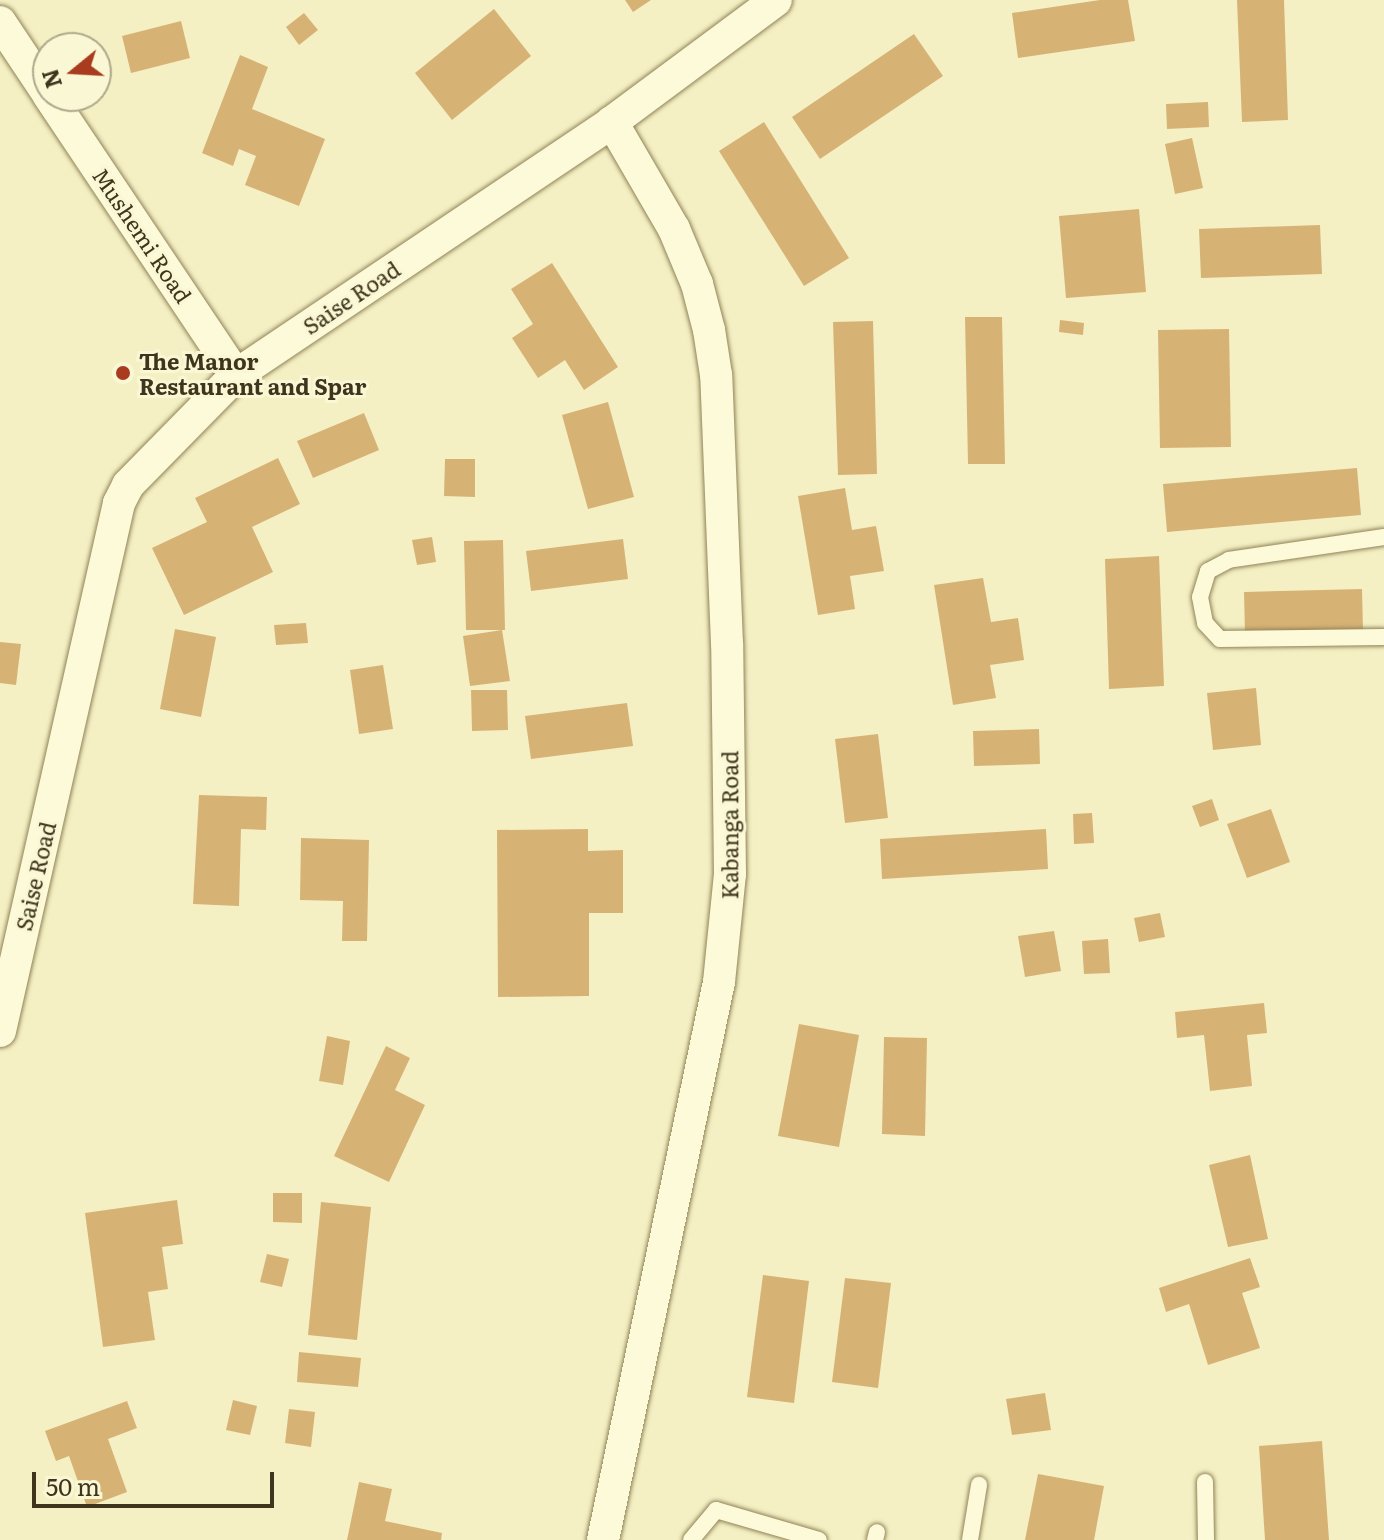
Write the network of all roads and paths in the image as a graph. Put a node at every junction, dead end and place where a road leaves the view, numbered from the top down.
1 (776, 0) edge
2 (0, 22) edge
3 (32, 70) edge
4 (60, 112) edge
5 (612, 122) junction
6 (236, 375) junction
7 (1384, 537) edge
8 (1384, 637) edge
9 (0, 1031) edge
10 (1205, 1482) dead end
11 (979, 1485) dead end
12 (603, 1540) edge
13 (691, 1540) edge
14 (819, 1540) edge
15 (970, 1540) edge
16 (1206, 1540) edge

1 - 5 street, Saise Road
2 - 3 street, Mushemi Road
4 - 6 street, Mushemi Road
5 - 6 street, Saise Road
5 - 12 street, Kabanga Road
6 - 9 street, Saise Road
7 - 8 lane
10 - 16 lane
11 - 15 lane
13 - 14 lane

